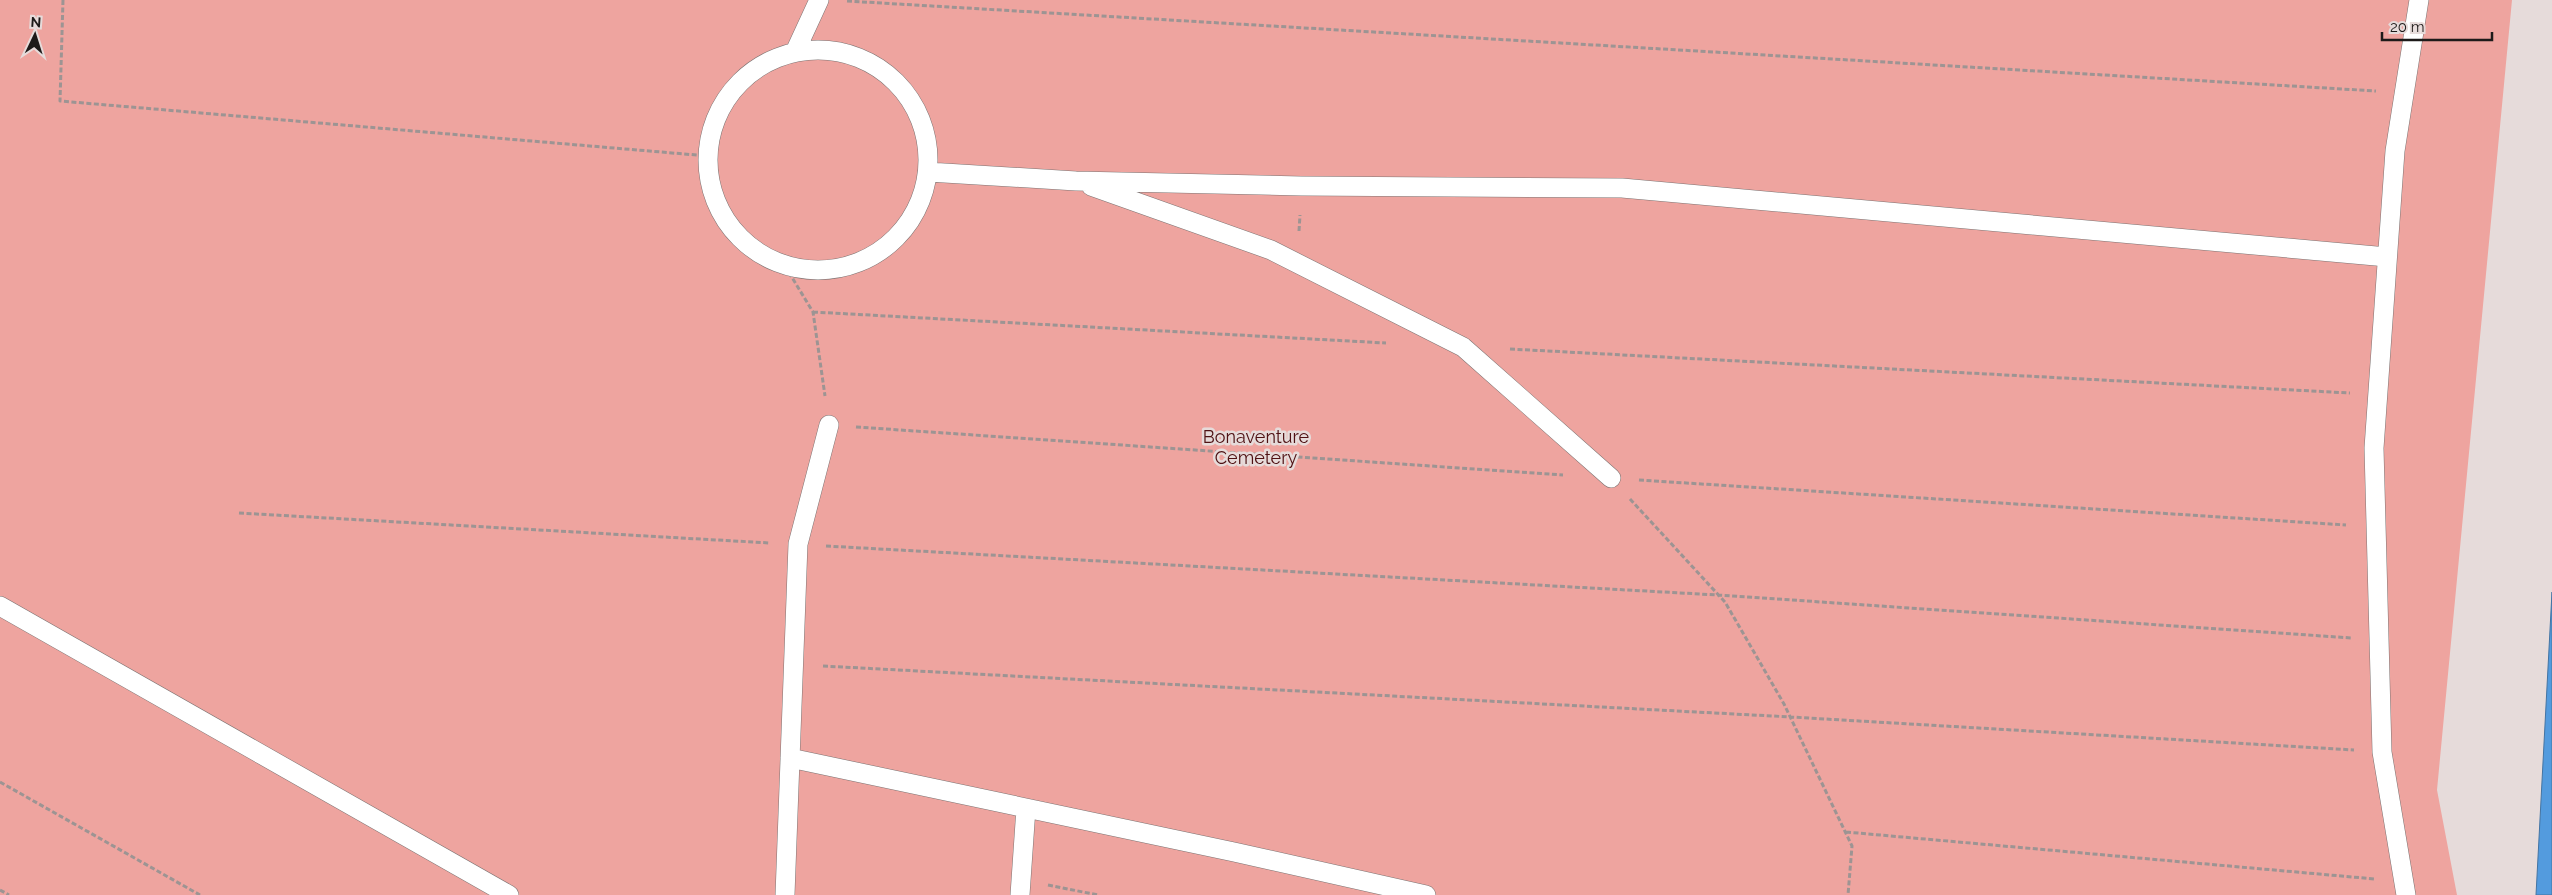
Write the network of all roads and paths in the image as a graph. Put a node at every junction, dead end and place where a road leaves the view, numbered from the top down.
1 (63, 0) edge
2 (819, 0) edge
3 (2419, 0) edge
4 (842, 1) edge
5 (795, 52) junction
6 (2404, 93) junction
7 (708, 156) junction
8 (928, 172) junction
9 (1076, 181) junction
10 (1301, 186) junction
11 (2387, 257) junction
12 (1297, 264) junction
13 (785, 266) junction
14 (813, 312) junction
15 (1394, 343) dead end
16 (1463, 347) junction
17 (2378, 394) junction
18 (829, 425) junction
19 (1611, 478) junction
20 (238, 513) dead end
21 (2376, 527) junction
22 (798, 544) junction
23 (1718, 595) junction
24 (0, 606) edge
25 (2379, 640) junction
26 (794, 664) junction
27 (1791, 718) junction
28 (2382, 752) junction
29 (790, 758) junction
30 (0, 782) edge
31 (1026, 808) junction
32 (1845, 832) junction
33 (1020, 887) edge
34 (2405, 888) edge
35 (0, 890) edge
36 (9, 895) edge
37 (200, 895) edge
38 (509, 895) edge
39 (785, 895) edge
40 (1098, 895) edge
41 (1426, 895) edge
42 (1848, 895) edge

1 - 7 path
2 - 5 lane
3 - 6 lane
4 - 6 path
5 - 7 lane
5 - 8 lane
6 - 11 lane
7 - 13 lane
8 - 9 lane
8 - 13 lane
9 - 10 lane
9 - 12 lane
10 - 11 lane
10 - 12 path
11 - 17 lane
12 - 16 lane
13 - 14 path
14 - 15 path
14 - 18 path
16 - 17 path
16 - 19 lane
17 - 21 lane
18 - 19 path
18 - 22 lane
19 - 21 path
19 - 23 path
20 - 22 path
21 - 25 lane
22 - 23 path
22 - 26 lane
23 - 25 path
23 - 27 path
24 - 38 lane
25 - 28 lane
26 - 27 path
26 - 29 lane
27 - 28 path
27 - 32 path
28 - 34 lane
29 - 31 lane
29 - 39 lane
30 - 37 path
31 - 33 lane
31 - 41 lane
32 - 34 path
32 - 42 path
33 - 40 path
35 - 36 path

